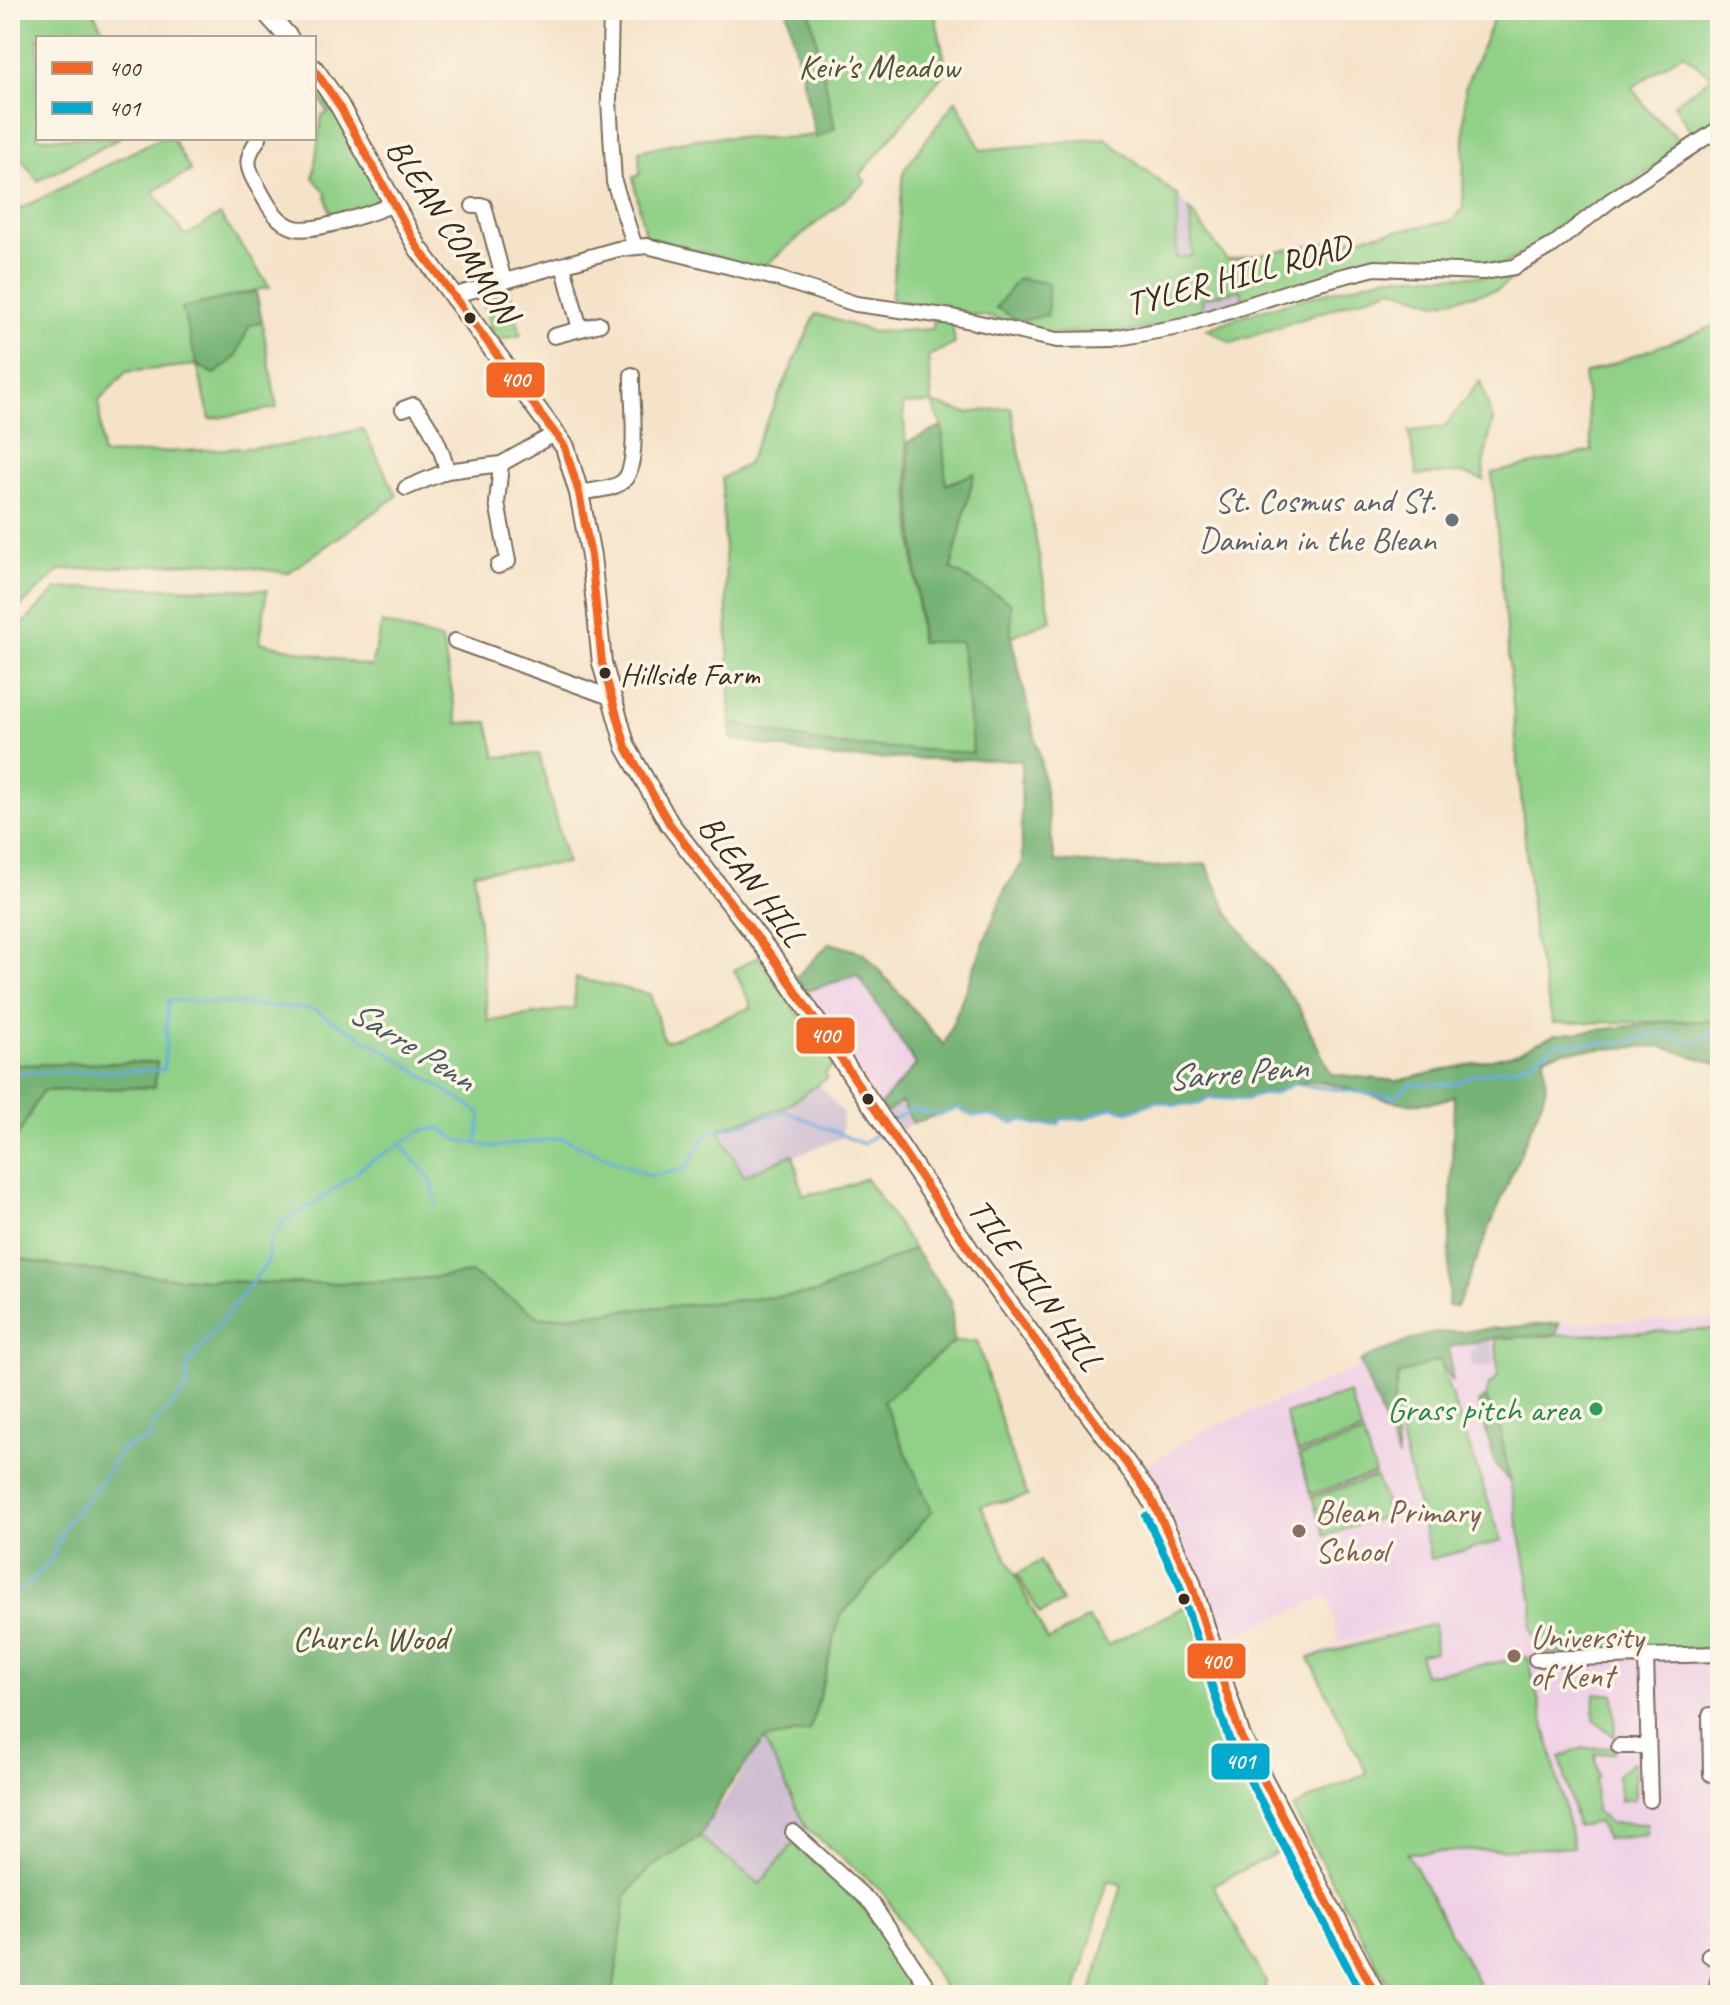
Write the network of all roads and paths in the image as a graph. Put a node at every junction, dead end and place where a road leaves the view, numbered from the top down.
1 (264, 10) edge
2 (611, 10) edge
3 (287, 36) edge
4 (316, 72) edge
5 (1720, 128) edge
6 (260, 144) edge
7 (391, 205) junction
8 (473, 206) dead end
9 (635, 247) junction
10 (563, 265) junction
11 (504, 281) junction
12 (453, 299) junction
13 (600, 324) dead end
14 (580, 329) junction
15 (554, 336) dead end
16 (632, 375) dead end
17 (403, 409) dead end
18 (556, 433) junction
19 (501, 464) junction
20 (447, 471) junction
21 (406, 488) dead end
22 (579, 493) junction
23 (591, 556) joint
24 (498, 566) dead end
25 (455, 641) dead end
26 (610, 697) junction
27 (863, 1093) joint
28 (1720, 1654) edge
29 (1646, 1656) junction
30 (1536, 1659) dead end
31 (1710, 1715) dead end
32 (1715, 1745) edge
33 (1619, 1746) dead end
34 (1648, 1746) junction
35 (1711, 1774) dead end
36 (1650, 1800) dead end
37 (793, 1832) dead end
38 (1720, 1972) edge
39 (933, 1995) edge
40 (1376, 1995) edge
41 (1715, 1995) edge

1 - 3 main road
2 - 9 street
4 - 7 main road, BLEAN COMMON
5 - 9 street, TYLER HILL ROAD
6 - 7 street
7 - 12 main road, BLEAN COMMON
8 - 11 street
9 - 10 street, TYLER HILL ROAD
10 - 11 street, TYLER HILL ROAD
10 - 14 street
11 - 12 street, TYLER HILL ROAD
12 - 18 main road, BLEAN COMMON
13 - 14 street
14 - 15 street
16 - 22 street
17 - 20 street
18 - 19 street
18 - 22 main road, BLEAN COMMON
19 - 20 street
19 - 24 street
20 - 21 street
22 - 23 main road, BLEAN COMMON
23 - 26 main road, BLEAN HILL
25 - 26 street
26 - 27 main road, BLEAN HILL
27 - 40 main road, TILE KILN HILL
28 - 29 street
29 - 30 street
29 - 34 street
31 - 32 street
32 - 35 street
33 - 34 street
34 - 36 street
37 - 39 street
38 - 41 street

